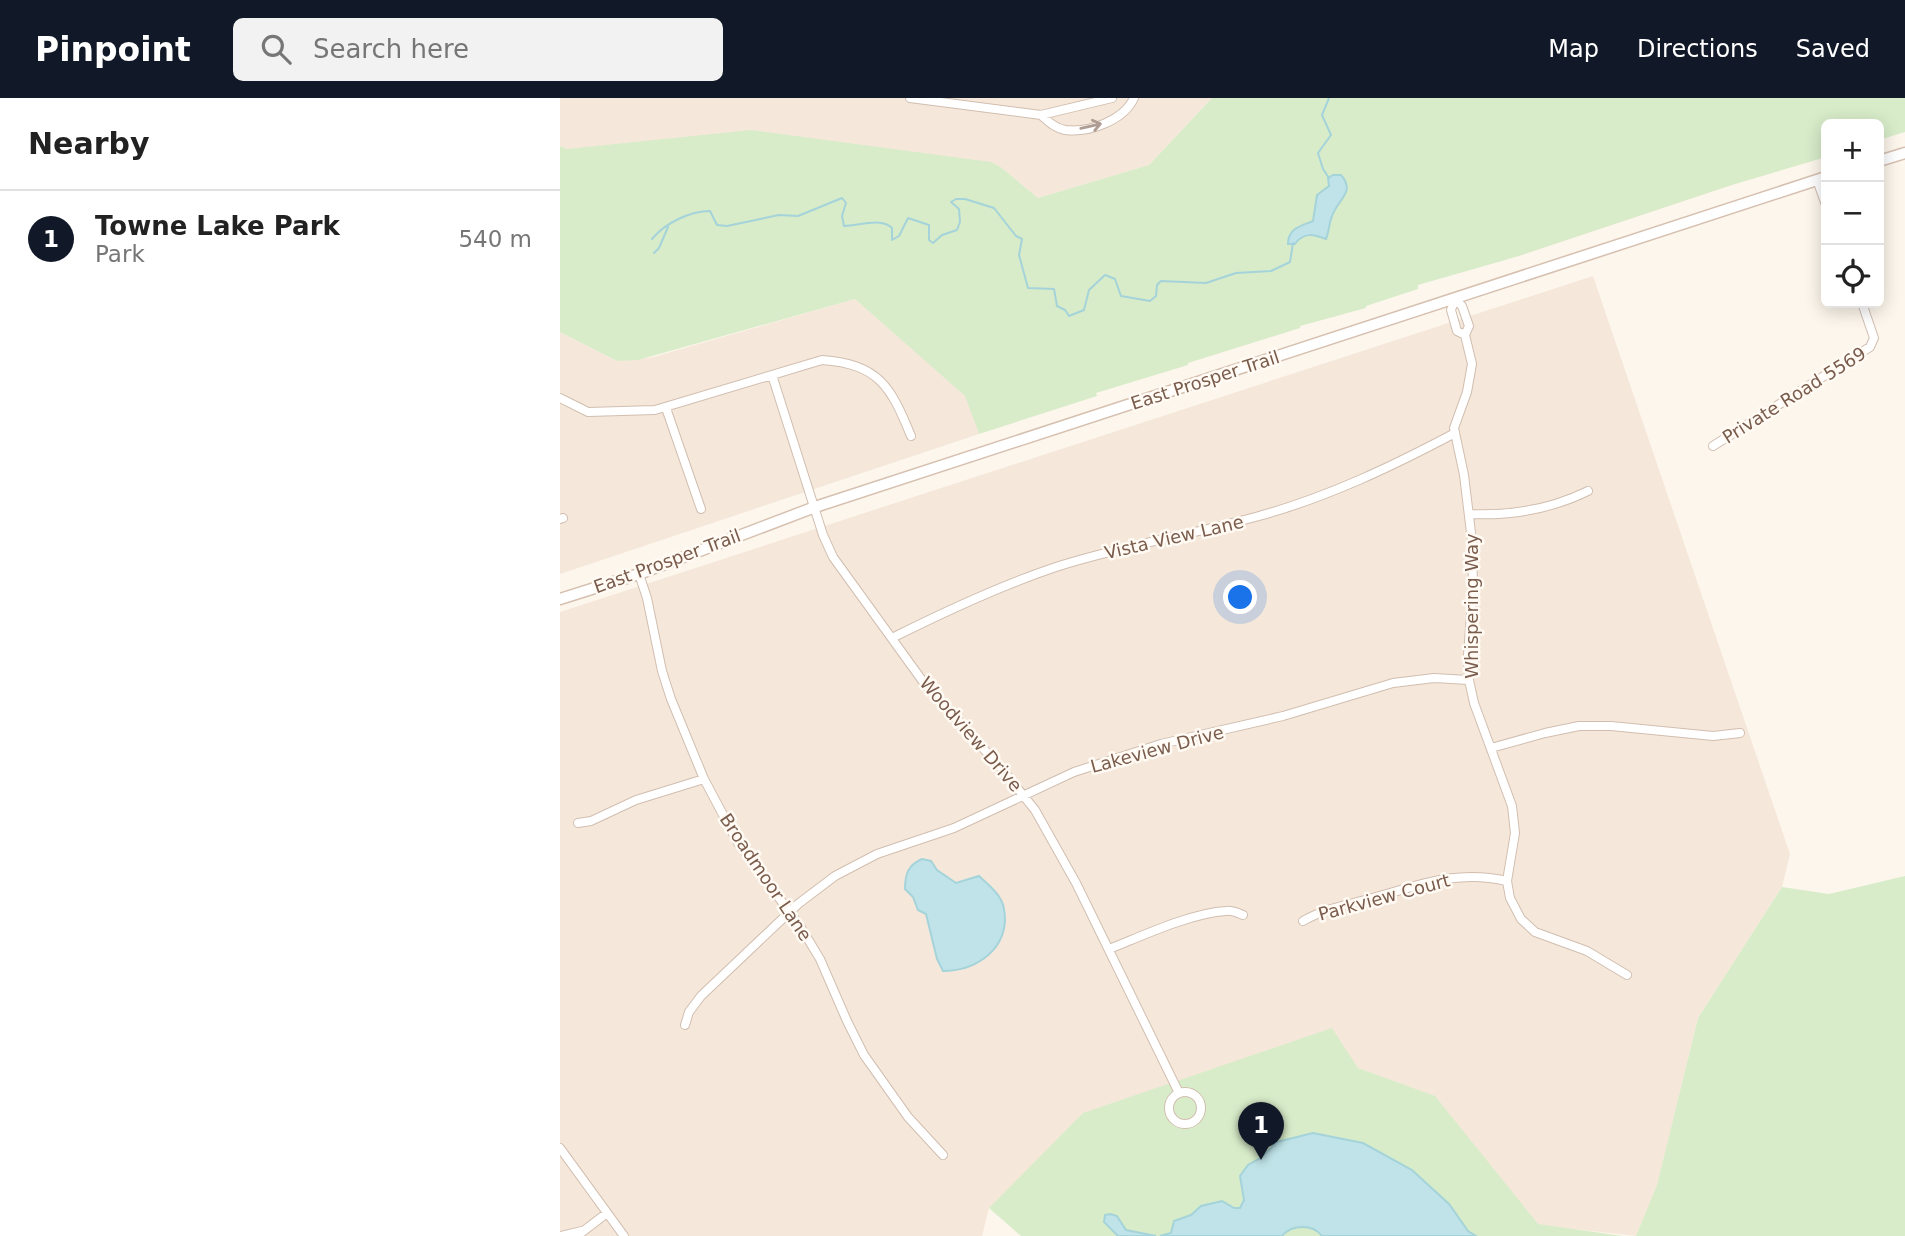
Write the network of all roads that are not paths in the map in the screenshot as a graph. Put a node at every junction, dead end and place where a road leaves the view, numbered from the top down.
1 (910, 98) edge
2 (1112, 98) edge
3 (1135, 98) edge
4 (1041, 115) junction
5 (1905, 153) edge
6 (1884, 159) edge
7 (1821, 179) edge
8 (1455, 299) junction
9 (1864, 308) edge
10 (772, 374) junction
11 (560, 398) edge
12 (666, 408) junction
13 (1455, 433) junction
14 (912, 436) dead end
15 (1713, 446) dead end
16 (1588, 491) dead end
17 (815, 507) junction
18 (701, 509) dead end
19 (1470, 514) junction
20 (639, 574) junction
21 (586, 590) junction
22 (560, 594) edge
23 (560, 599) edge
24 (892, 638) junction
25 (1469, 680) junction
26 (1740, 733) dead end
27 (1491, 748) junction
28 (704, 779) junction
29 (1023, 794) junction
30 (578, 823) dead end
31 (1507, 881) junction
32 (790, 912) junction
33 (1243, 915) dead end
34 (1303, 921) dead end
35 (1109, 949) junction
36 (1627, 975) dead end
37 (685, 1025) dead end
38 (1179, 1093) junction
39 (560, 1148) edge
40 (943, 1155) dead end
41 (607, 1213) junction
42 (579, 1233) edge
43 (561, 1236) edge
44 (624, 1236) edge

1 - 4 street
2 - 4 street
4 -> 3 street
5 - 6 main road
7 - 8 main road, East Prosper Trail
8 - 13 street, Whispering Way
8 - 17 main road, East Prosper Trail
9 - 15 street, Private Road 5569
10 - 12 street
10 - 14 street
10 - 17 street, Woodview Drive
11 - 12 street
12 - 18 street
13 - 19 street, Whispering Way
13 - 24 street, Vista View Lane
16 - 19 street
17 - 20 main road, East Prosper Trail
17 - 24 street, Woodview Drive
19 - 25 street, Whispering Way
20 - 21 main road, East Prosper Trail
20 - 28 street, Broadmoor Lane
21 - 22 main road, East Prosper Trail
21 - 23 main road, East Prosper Trail
24 - 29 street, Woodview Drive
25 - 27 street, Whispering Way
25 - 29 street, Lakeview Drive
26 - 27 street
27 - 31 street, Whispering Way
28 - 30 street
28 - 32 street, Broadmoor Lane
29 - 32 street, Lakeview Drive
29 - 35 street, Woodview Drive
31 - 34 street, Parkview Court
31 - 36 street
32 - 37 street, Lakeview Drive
32 - 40 street, Broadmoor Lane
33 - 35 street
35 - 38 street, Woodview Drive
38 - 38 street
39 - 41 street
41 - 42 street
41 - 44 street
42 - 43 street

